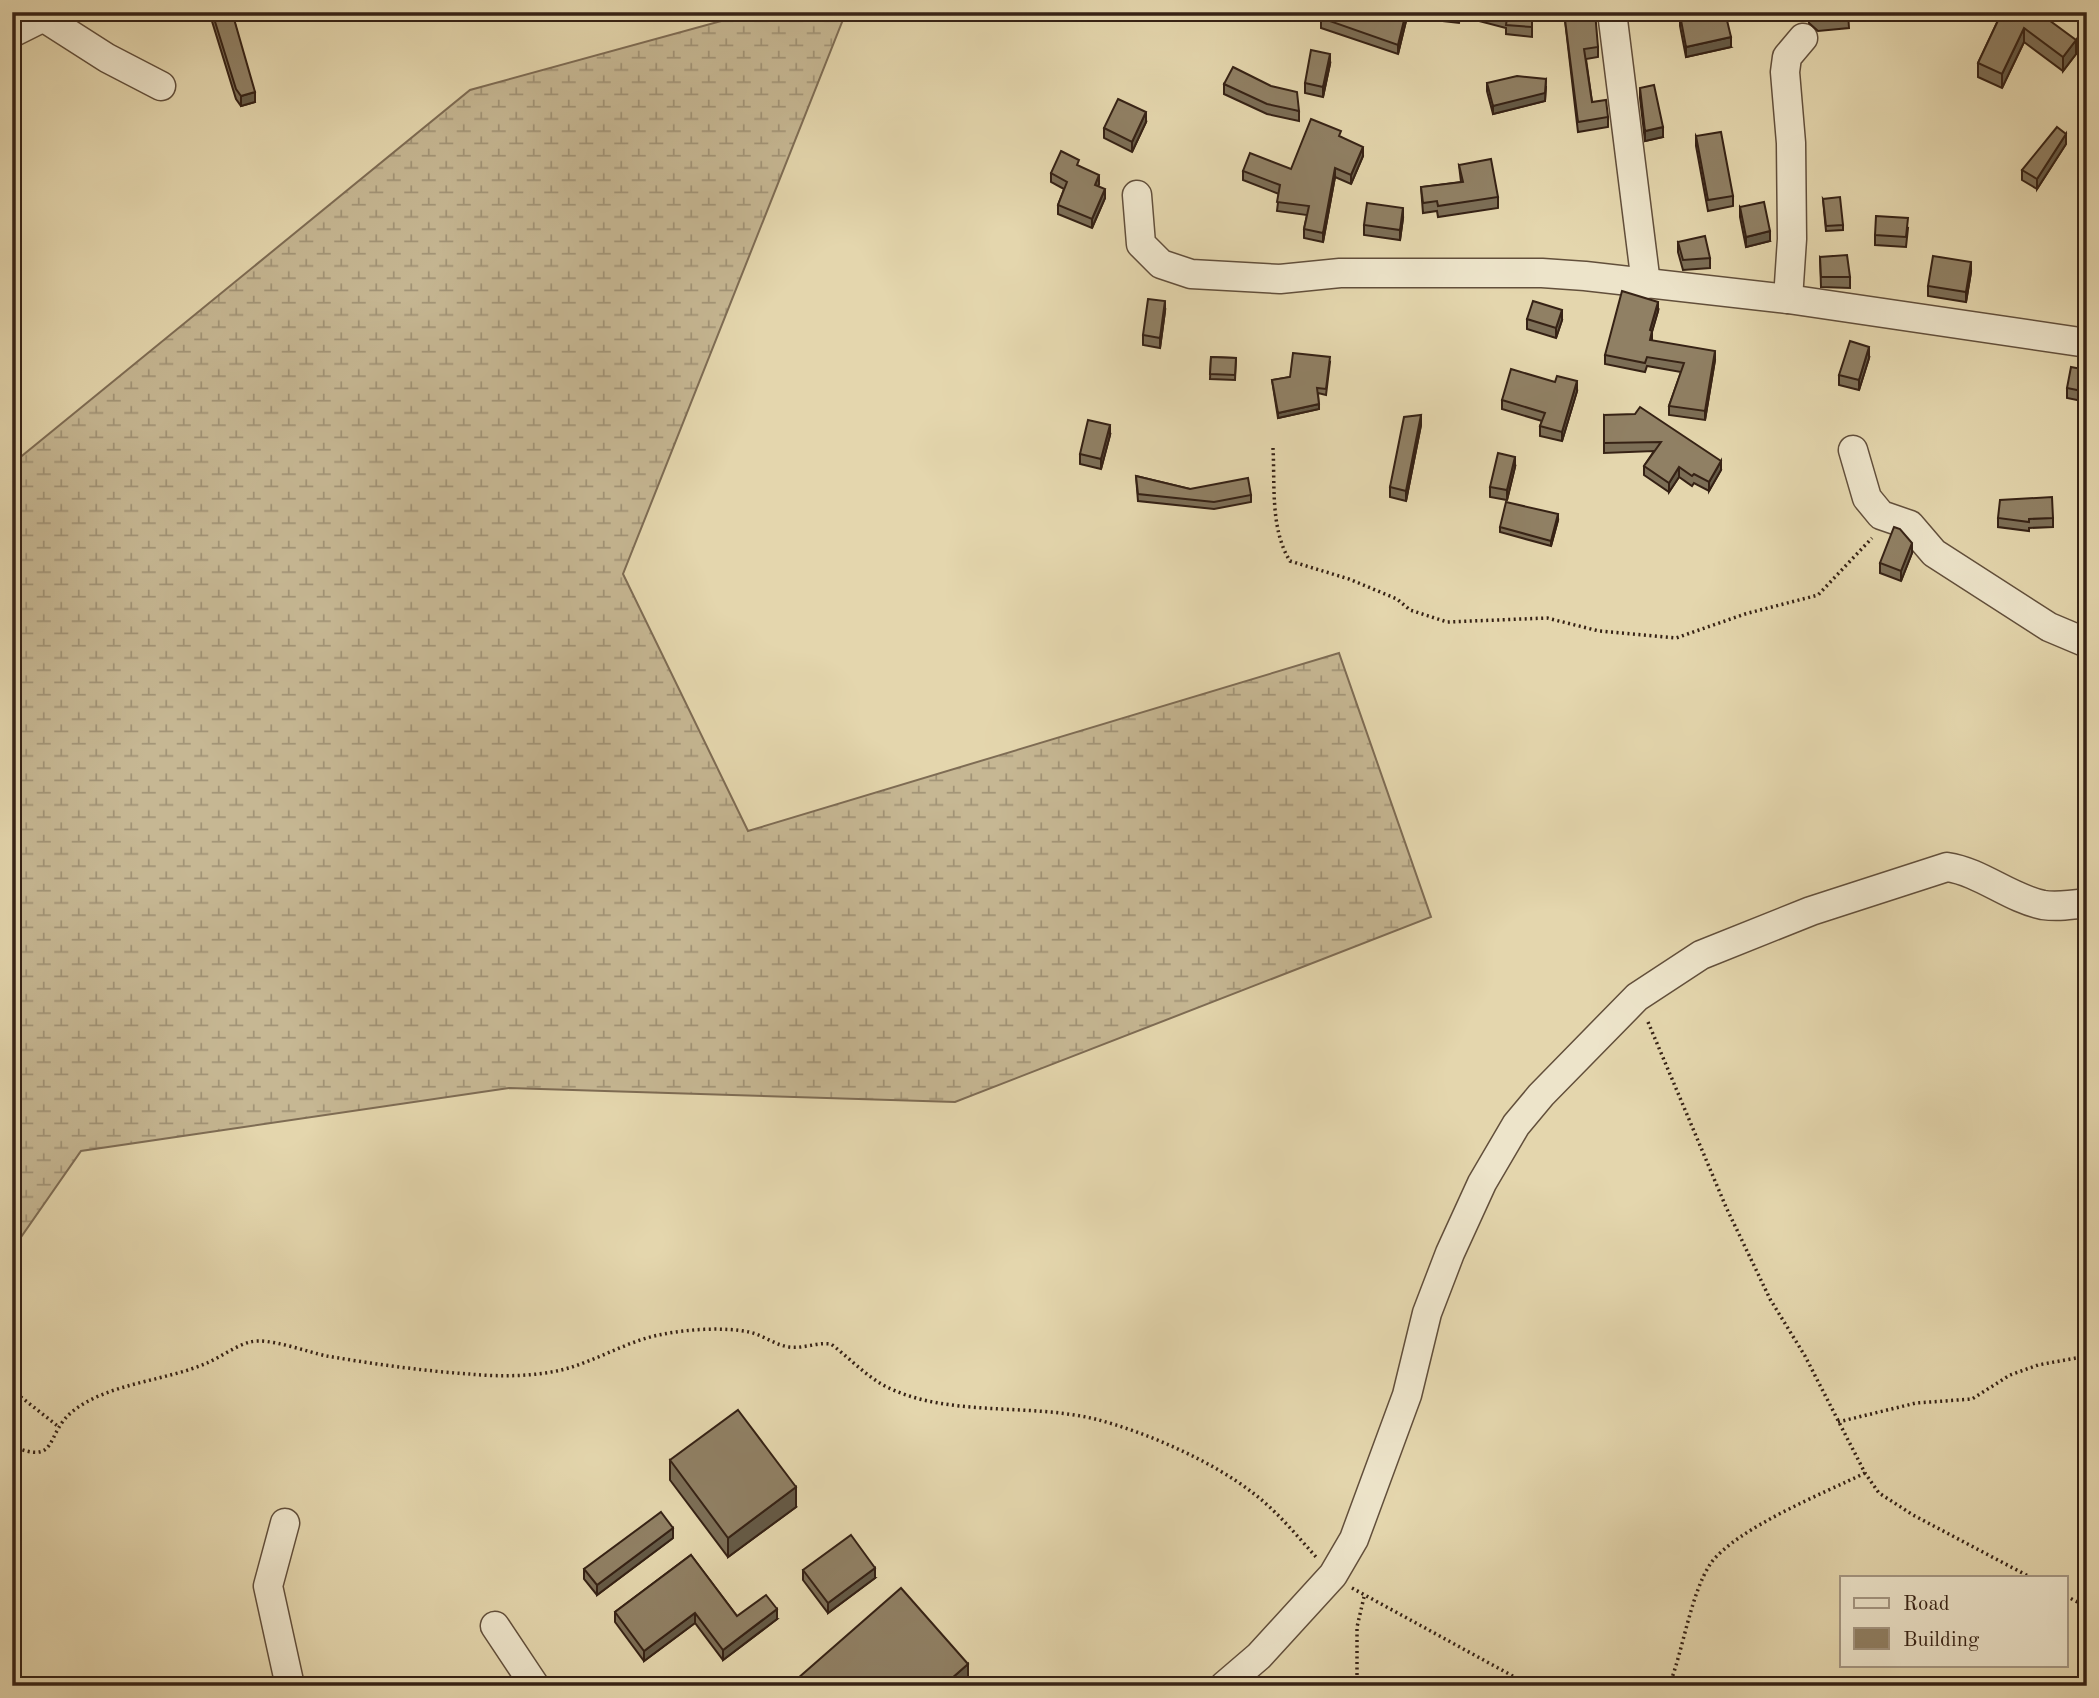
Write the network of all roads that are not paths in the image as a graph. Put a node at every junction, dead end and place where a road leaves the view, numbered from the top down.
1 (1612, 12) edge
2 (39, 15) edge
3 (12, 33) edge
4 (1803, 38) dead end
5 (161, 86) dead end
6 (1137, 195) dead end
7 (1646, 284) junction
8 (1788, 299) junction
9 (2084, 334) edge
10 (1853, 450) dead end
11 (2087, 643) edge
12 (2087, 903) edge
13 (285, 1523) dead end
14 (495, 1626) dead end
15 (290, 1686) edge
16 (535, 1686) edge
17 (1224, 1686) edge

1 - 7 street
2 - 3 street
2 - 5 street
4 - 8 street
6 - 7 street
7 - 8 street
8 - 9 street
10 - 11 street
12 - 17 street
13 - 15 street
14 - 16 street

